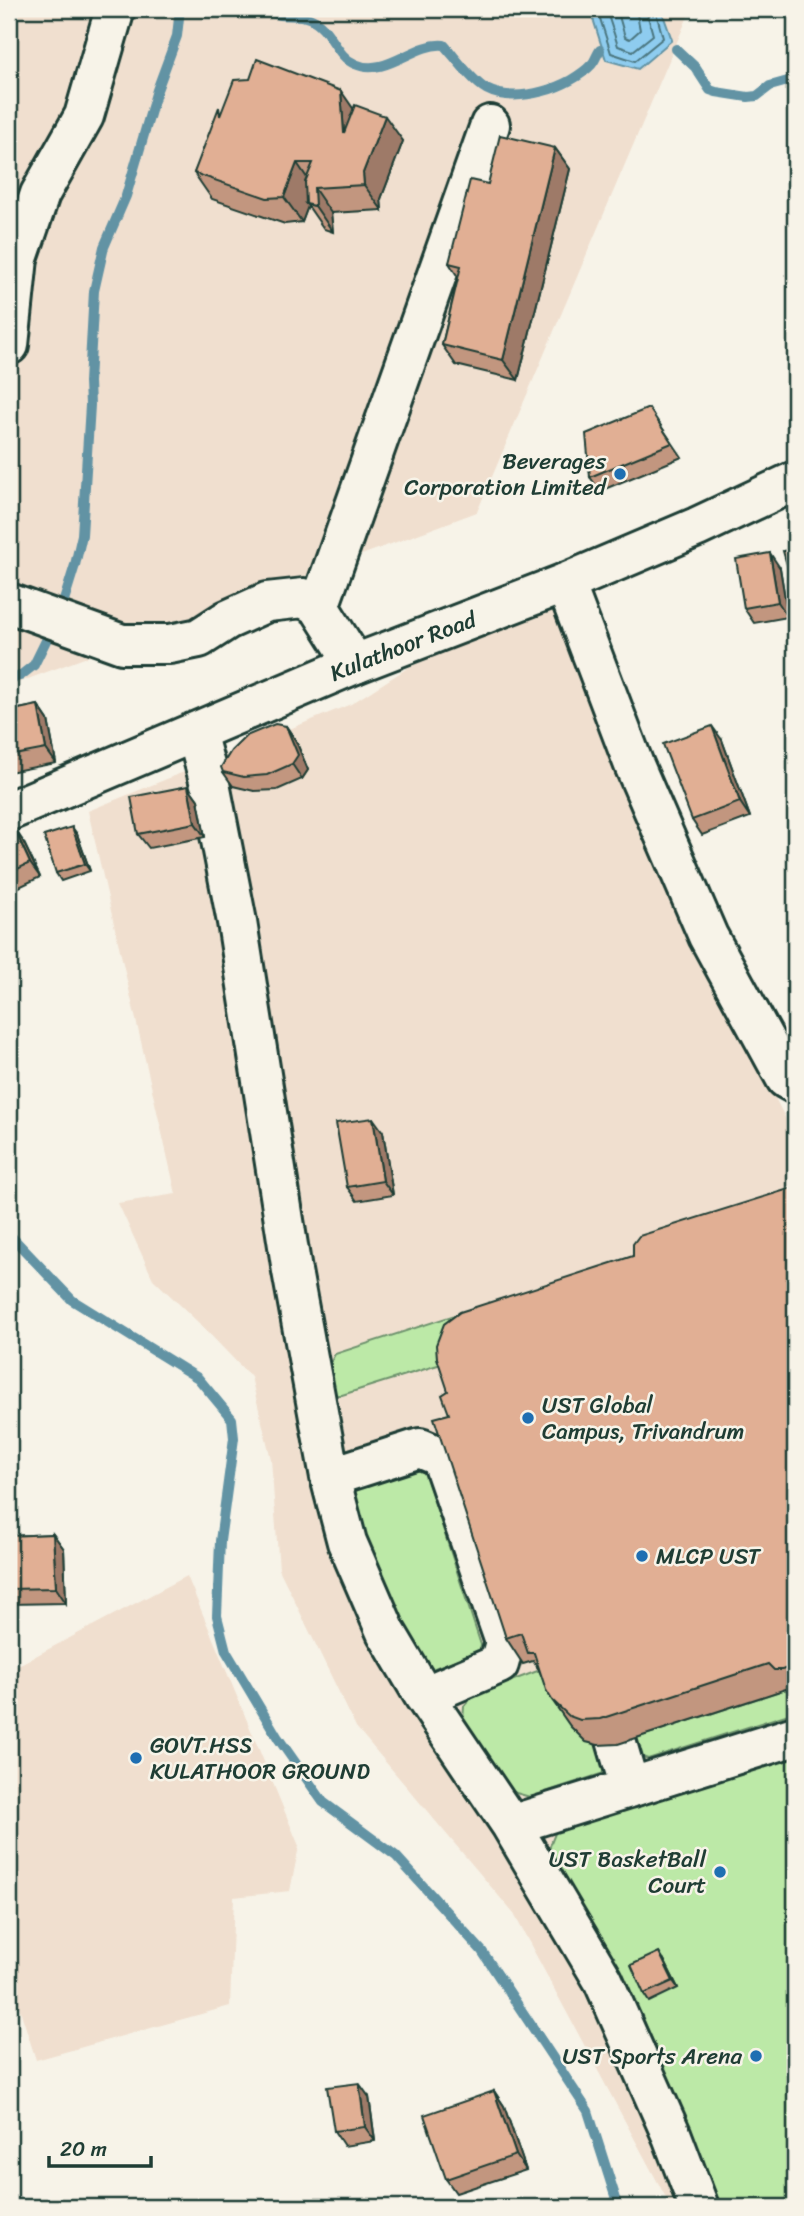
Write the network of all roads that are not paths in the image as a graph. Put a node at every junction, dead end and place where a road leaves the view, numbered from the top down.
1 (115, 9) edge
2 (490, 125) dead end
3 (9, 345) edge
4 (795, 481) edge
5 (565, 583) junction
6 (9, 603) edge
7 (319, 607) junction
8 (355, 664) junction
9 (197, 732) junction
10 (9, 811) edge
11 (795, 1084) edge
12 (486, 1466) edge
13 (330, 1476) junction
14 (448, 1478) junction
15 (592, 1661) edge
16 (424, 1696) junction
17 (795, 1736) edge
18 (631, 1788) junction
19 (511, 1825) junction
20 (699, 2207) edge

1 - 3 street
2 - 7 street
4 - 5 street, Kulathoor Road
5 - 8 street, Kulathoor Road
5 - 11 street
6 - 7 street
7 - 8 street
8 - 9 street, Kulathoor Road
9 - 10 street, Kulathoor Road
9 - 13 street
12 - 14 street
13 - 14 street
13 - 16 street
14 - 16 street
15 - 18 street
16 - 19 street
17 - 18 street
18 - 19 street
19 - 20 street

